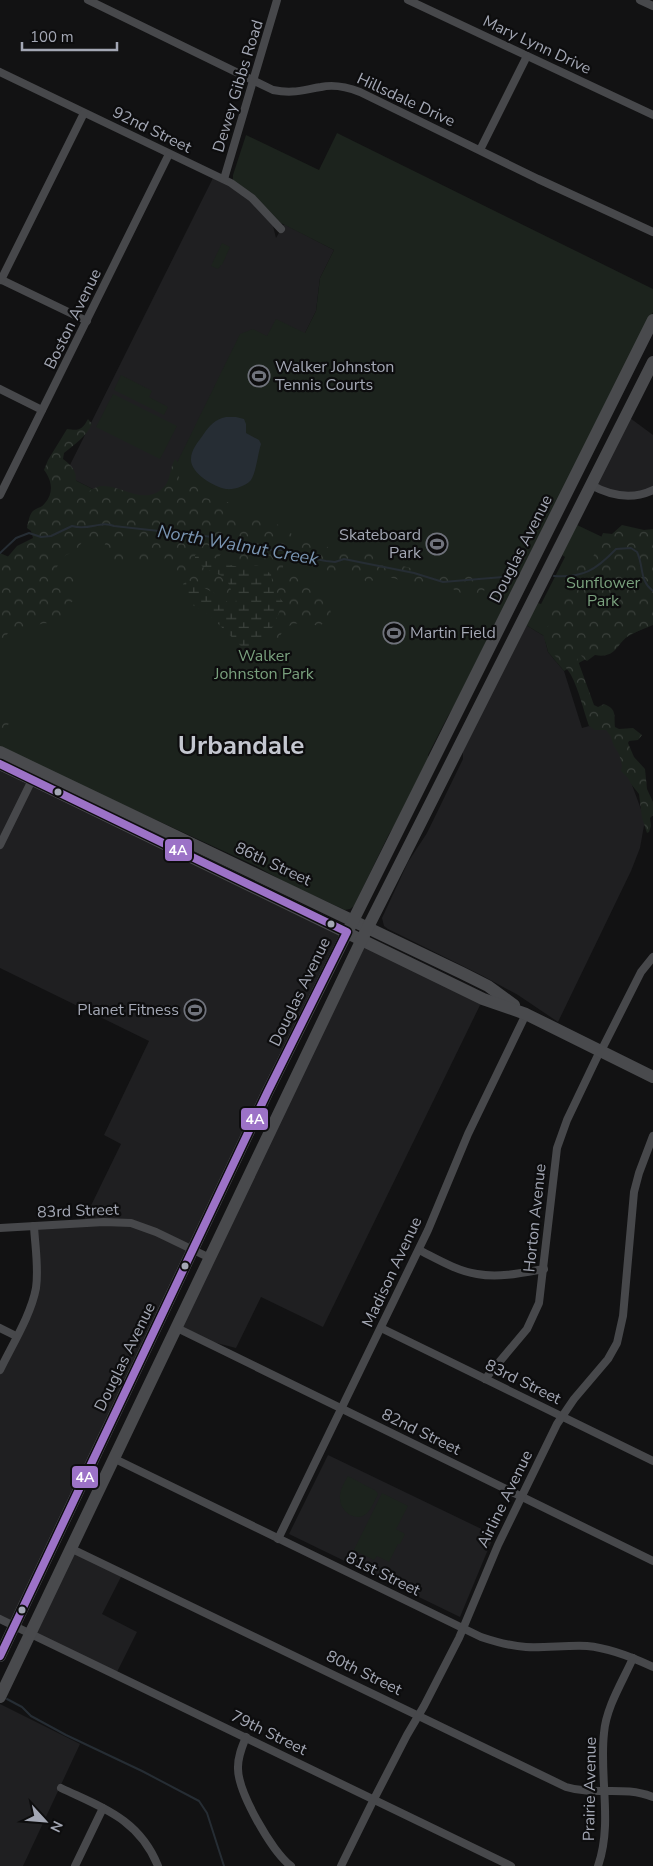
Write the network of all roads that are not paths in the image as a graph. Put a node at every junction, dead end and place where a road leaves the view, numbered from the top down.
1 (88, 0) edge
2 (278, 0) edge
3 (408, 0) edge
4 (641, 0) edge
5 (653, 6) edge
6 (527, 56) junction
7 (0, 72) edge
8 (253, 81) junction
9 (84, 113) junction
10 (653, 115) edge
11 (480, 150) junction
12 (169, 154) junction
13 (224, 179) junction
14 (282, 229) dead end
15 (653, 232) edge
16 (1, 280) edge
17 (653, 320) edge
18 (87, 321) junction
19 (653, 362) edge
20 (0, 389) edge
21 (42, 410) junction
22 (591, 485) junction
23 (653, 490) edge
24 (0, 495) edge
25 (0, 752) edge
26 (0, 764) edge
27 (32, 780) junction
28 (0, 844) edge
29 (354, 920) junction
30 (368, 927) junction
31 (348, 932) junction
32 (362, 939) junction
33 (653, 958) edge
34 (526, 1014) junction
35 (601, 1051) junction
36 (653, 1077) edge
37 (268, 1093) junction
38 (653, 1136) edge
39 (265, 1140) junction
40 (34, 1226) junction
41 (0, 1228) edge
42 (194, 1250) junction
43 (419, 1250) junction
44 (210, 1258) junction
45 (544, 1269) junction
46 (0, 1328) edge
47 (177, 1328) junction
48 (381, 1328) junction
49 (16, 1336) junction
50 (0, 1370) edge
51 (485, 1379) junction
52 (342, 1409) junction
53 (561, 1416) junction
54 (114, 1458) junction
55 (653, 1461) edge
56 (521, 1497) junction
57 (278, 1539) junction
58 (70, 1548) junction
59 (653, 1561) edge
60 (0, 1619) edge
61 (14, 1625) junction
62 (463, 1628) junction
63 (29, 1632) junction
64 (0, 1656) edge
65 (633, 1658) junction
66 (653, 1667) edge
67 (0, 1697) edge
68 (419, 1715) junction
69 (246, 1737) junction
70 (61, 1788) dead end
71 (605, 1791) junction
72 (653, 1797) edge
73 (374, 1799) junction
74 (103, 1808) junction
75 (75, 1866) edge
76 (158, 1866) edge
77 (292, 1866) edge
78 (341, 1866) edge
79 (511, 1866) edge
80 (598, 1866) edge

1 - 8 street, Hillsdale Drive
2 - 8 street, Dewey Gibbs Road
3 - 6 street, Mary Lynn Drive
4 - 5 street
6 - 10 street, Mary Lynn Drive
6 - 11 street
7 - 9 street, 92nd Street
8 - 11 street, Hillsdale Drive
8 - 13 street, Dewey Gibbs Road
9 - 12 street, 92nd Street
9 - 16 street
11 - 15 street, Hillsdale Drive
12 - 13 street, 92nd Street
12 - 18 street, Boston Avenue
13 - 14 street, 92nd Street
16 - 18 street
17 - 29 main road, Douglas Avenue
18 - 21 street, Boston Avenue
19 - 22 main road, Douglas Avenue
20 - 21 street
21 - 24 street, Boston Avenue
22 - 23 street
22 - 30 main road, Douglas Avenue
25 - 29 main road, 86th Street
26 - 27 main road, 86th Street
27 - 28 street
27 - 31 main road, 86th Street
29 - 30 main road, 86th Street
29 - 31 main road, Douglas Avenue
30 - 32 main road, Douglas Avenue
30 - 34 main road, 86th Street
31 - 32 main road, 86th Street
31 - 37 main road, Douglas Avenue
32 - 34 main road, 86th Street
32 - 39 main road, Douglas Avenue
33 - 35 street, Horton Avenue
34 - 35 main road, 86th Street
34 - 43 street, Madison Avenue
35 - 36 main road, 86th Street
35 - 45 street, Horton Avenue
37 - 39 main road
37 - 42 main road, Douglas Avenue
38 - 53 street, Airline Avenue
39 - 44 main road, Douglas Avenue
40 - 41 street, 83rd Street
40 - 42 street, 83rd Street
40 - 49 street
42 - 44 street, 83rd Street
42 - 61 main road, Douglas Avenue
43 - 45 street
43 - 48 street, Madison Avenue
44 - 47 main road, Douglas Avenue
45 - 51 street, Horton Avenue
46 - 49 street
47 - 52 street, 82nd Street
47 - 54 main road, Douglas Avenue
48 - 51 street, 83rd Street
48 - 52 street, Madison Avenue
49 - 50 street
51 - 53 street, 83rd Street
52 - 56 street, 82nd Street
52 - 57 street, Madison Avenue
53 - 55 street, 83rd Street
53 - 56 street, Airline Avenue
54 - 57 street, 81st Street
54 - 58 main road, Douglas Avenue
56 - 59 street, 82nd Street
56 - 62 street, Airline Avenue
57 - 62 street, 81st Street
58 - 63 main road, Douglas Avenue
58 - 68 street, 80th Street
60 - 61 street, 79th Street
61 - 63 street, 79th Street
61 - 64 main road, Douglas Avenue
62 - 65 street, 81st Street
62 - 68 street, Airline Avenue
63 - 67 main road, Douglas Avenue
63 - 69 street, 79th Street
65 - 66 street, 81st Street
65 - 71 street, Prairie Avenue
68 - 71 street, 80th Street
68 - 73 street, Airline Avenue
69 - 73 street, 79th Street
69 - 77 street
70 - 74 street
71 - 72 street, 80th Street
71 - 80 street, Prairie Avenue
73 - 78 street, Airline Avenue
73 - 79 street, 79th Street
74 - 75 street
74 - 76 street

